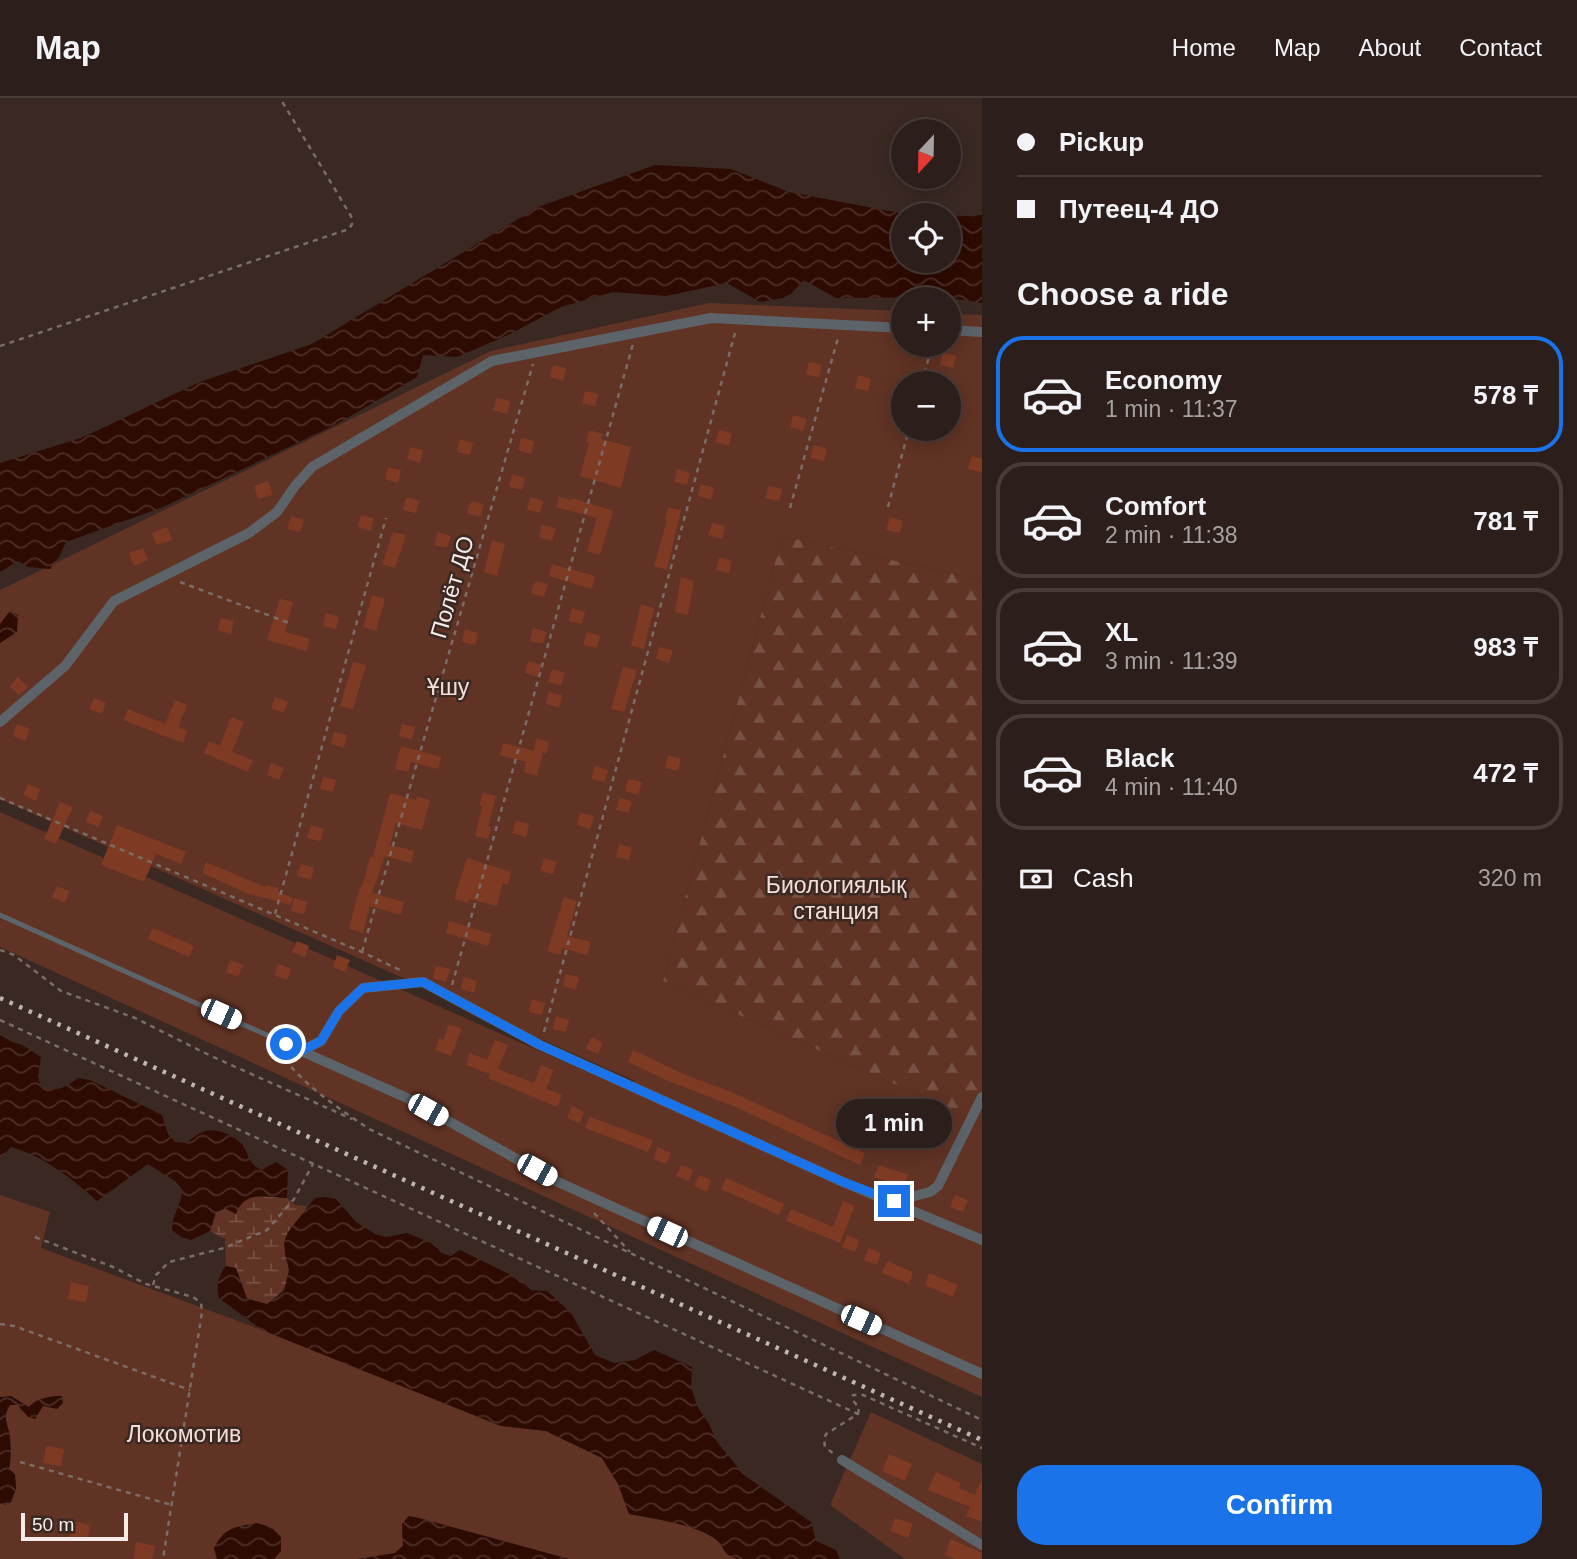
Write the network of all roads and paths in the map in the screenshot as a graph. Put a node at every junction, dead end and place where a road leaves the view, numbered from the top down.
1 (280, 98) edge
2 (738, 319) junction
3 (841, 325) junction
4 (891, 327) edge
5 (961, 331) edge
6 (637, 332) junction
7 (982, 332) edge
8 (0, 346) edge
9 (537, 352) junction
10 (906, 441) edge
11 (888, 507) dead end
12 (789, 508) dead end
13 (386, 518) dead end
14 (164, 576) junction
15 (289, 623) dead end
16 (0, 722) edge
17 (0, 798) edge
18 (275, 914) junction
19 (0, 915) edge
20 (0, 950) edge
21 (362, 952) junction
22 (423, 982) junction
23 (449, 995) junction
24 (0, 1020) edge
25 (270, 1037) junction
26 (540, 1045) junction
27 (301, 1051) junction
28 (982, 1097) edge
29 (361, 1124) junction
30 (313, 1164) junction
31 (894, 1201) junction
32 (588, 1207) dead end
33 (35, 1237) dead end
34 (982, 1240) edge
35 (632, 1254) junction
36 (153, 1286) junction
37 (0, 1324) edge
38 (982, 1374) edge
39 (190, 1390) junction
40 (858, 1413) junction
41 (982, 1420) edge
42 (982, 1448) edge
43 (842, 1460) joint
44 (20, 1462) dead end
45 (172, 1505) junction
46 (982, 1545) edge
47 (163, 1559) edge

1 - 8 path
2 - 3 street
2 - 6 street
2 - 26 path
3 - 4 street
3 - 12 path
5 - 7 street
6 - 9 street
6 - 23 path
9 - 14 street
9 - 21 path, Полёт ДО
10 - 11 path
13 - 18 path
14 - 15 path
14 - 16 street
17 - 18 path
18 - 21 path
19 - 25 lane
20 - 29 path
21 - 22 path
22 - 23 street
22 - 27 street
23 - 26 street
24 - 30 path
25 - 27 lane
25 - 29 path
26 - 31 street
27 - 38 street
28 - 31 street
29 - 35 path
30 - 36 path
30 - 40 path
31 - 34 street
32 - 35 path
33 - 36 path
35 - 41 path
36 - 39 path
37 - 39 path
39 - 45 path
40 - 42 path
40 - 43 path
43 - 46 street
44 - 45 path
45 - 47 path

